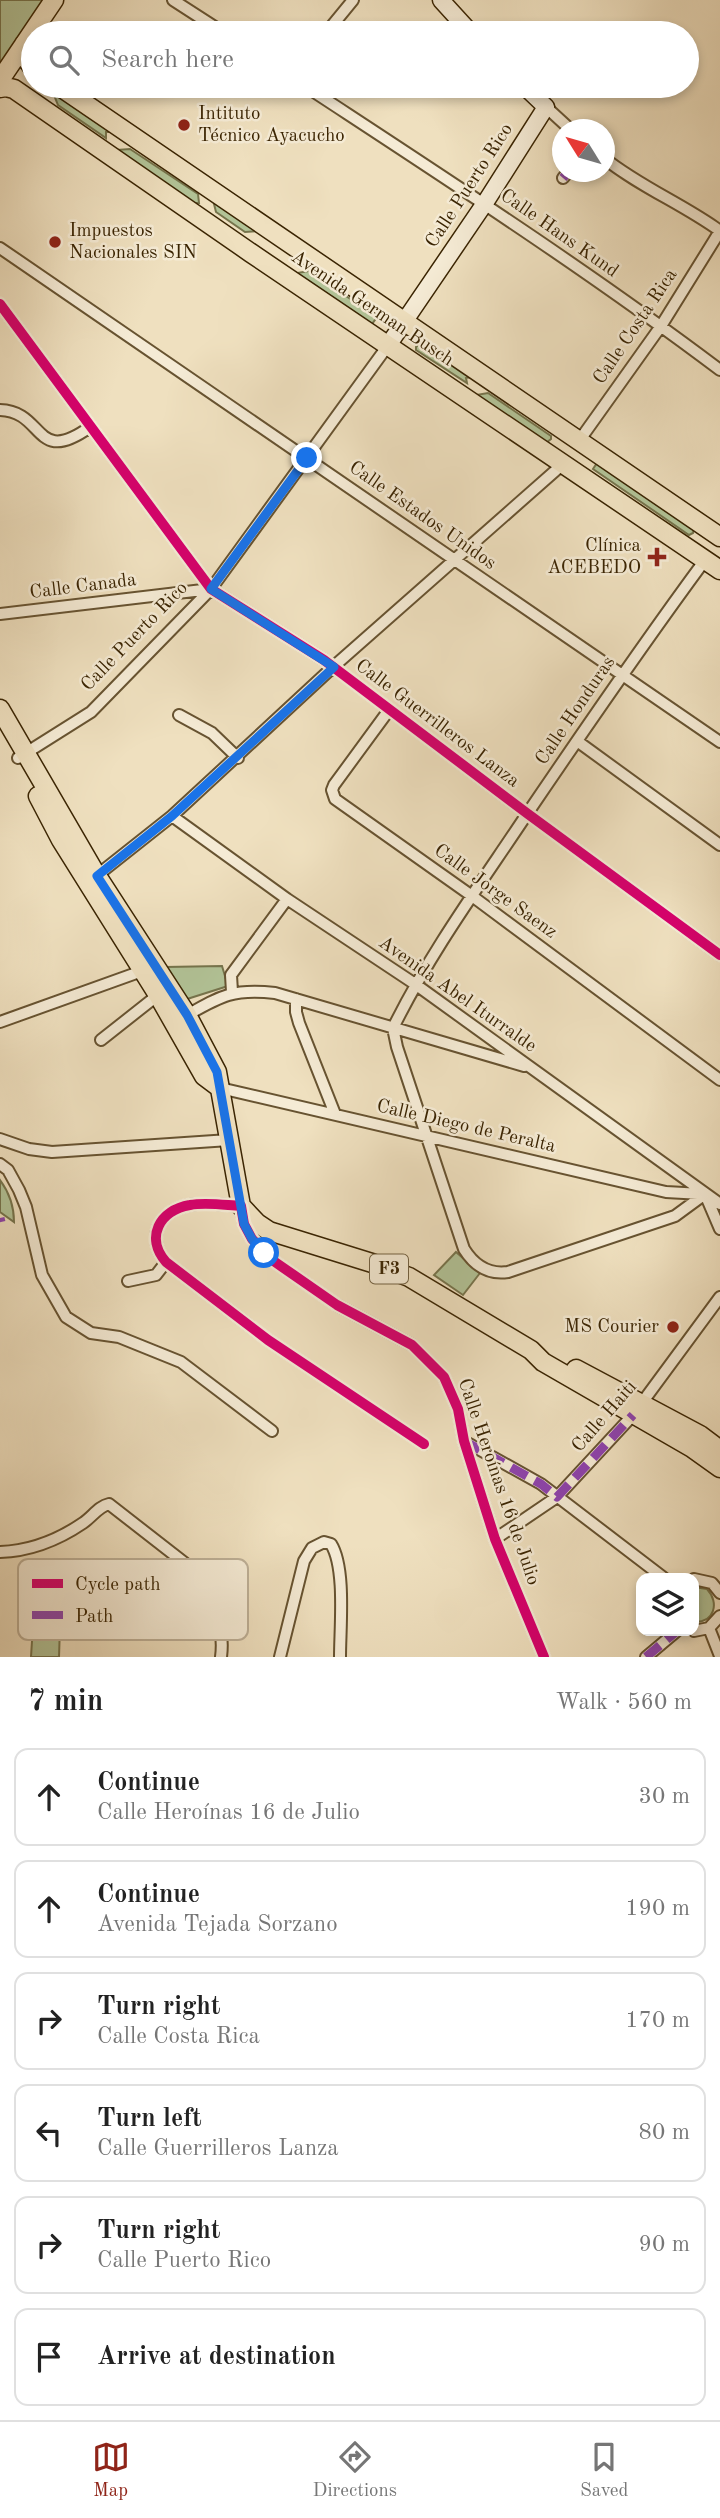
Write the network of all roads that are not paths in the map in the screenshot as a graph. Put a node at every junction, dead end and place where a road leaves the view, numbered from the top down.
1 (54, 0) edge
2 (173, 0) edge
3 (354, 0) edge
4 (441, 0) edge
5 (40, 21) edge
6 (205, 21) edge
7 (336, 21) edge
8 (460, 21) edge
9 (21, 48) edge
10 (0, 80) edge
11 (0, 88) edge
12 (21, 94) edge
13 (27, 98) edge
14 (77, 98) edge
15 (322, 98) edge
16 (537, 98) edge
17 (546, 107) junction
18 (559, 119) edge
19 (615, 167) edge
20 (485, 204) junction
21 (720, 231) edge
22 (0, 248) edge
23 (12, 257) junction
24 (0, 262) edge
25 (0, 304) edge
26 (404, 322) junction
27 (661, 326) junction
28 (389, 344) junction
29 (720, 370) edge
30 (0, 410) edge
31 (90, 427) junction
32 (579, 441) junction
33 (307, 458) junction
34 (563, 464) junction
35 (720, 537) edge
36 (454, 559) junction
37 (705, 560) junction
38 (720, 570) edge
39 (211, 589) junction
40 (0, 614) edge
41 (334, 667) junction
42 (622, 675) junction
43 (389, 710) junction
44 (179, 715) dead end
45 (2, 722) edge
46 (576, 741) junction
47 (720, 742) edge
48 (22, 756) junction
49 (238, 758) junction
50 (527, 814) junction
51 (172, 816) junction
52 (720, 845) edge
53 (92, 879) junction
54 (472, 896) junction
55 (287, 899) junction
56 (720, 955) edge
57 (142, 971) junction
58 (415, 984) junction
59 (232, 992) junction
60 (158, 995) junction
61 (296, 999) junction
62 (180, 1019) junction
63 (0, 1022) edge
64 (393, 1028) junction
65 (101, 1040) dead end
66 (530, 1068) junction
67 (720, 1080) edge
68 (220, 1088) junction
69 (335, 1114) junction
70 (425, 1134) junction
71 (0, 1139) edge
72 (229, 1140) junction
73 (0, 1164) edge
74 (705, 1194) junction
75 (720, 1203) edge
76 (241, 1206) junction
77 (720, 1229) edge
78 (166, 1262) junction
79 (128, 1282) dead end
80 (720, 1297) edge
81 (637, 1409) junction
82 (272, 1431) dead end
83 (464, 1441) junction
84 (424, 1444) dead end
85 (720, 1450) edge
86 (720, 1468) edge
87 (557, 1497) junction
88 (495, 1539) junction
89 (0, 1552) edge
90 (180, 1559) edge
91 (657, 1573) edge
92 (699, 1579) edge
93 (719, 1590) edge
94 (720, 1616) edge
95 (709, 1628) junction
96 (699, 1630) edge
97 (671, 1636) edge
98 (720, 1656) edge
99 (280, 1657) edge
100 (340, 1657) edge
101 (544, 1657) edge
102 (646, 1657) edge

1 - 5 main road
2 - 6 street
3 - 7 street
4 - 8 street
9 - 10 main road
11 - 12 main road, Avenida German Busch
13 - 28 main road, Avenida German Busch
14 - 26 main road, Avenida German Busch
15 - 20 street, Calle Hans Kund
16 - 17 street
17 - 18 street
17 - 20 street, Calle Puerto Rico
19 - 21 street
20 - 26 street, Calle Puerto Rico
20 - 27 street, Calle Hans Kund
21 - 27 street, Calle Costa Rica
22 - 23 street, Calle Estados Unidos
23 - 24 street
23 - 33 street, Calle Estados Unidos
25 - 31 street, Calle Guerrilleros Lanza
26 - 28 street, Calle Puerto Rico
26 - 32 main road, Avenida German Busch
27 - 29 street, Calle Hans Kund
27 - 32 street, Calle Costa Rica
28 - 33 street, Calle Puerto Rico
28 - 34 main road, Avenida German Busch
30 - 31 street
31 - 39 street, Calle Guerrilleros Lanza
32 - 34 main road
32 - 35 main road, Avenida German Busch
33 - 36 street, Calle Estados Unidos
33 - 39 street, Calle Puerto Rico
34 - 36 street
34 - 37 main road, Avenida German Busch
35 - 37 main road
36 - 41 street
36 - 42 street, Calle Estados Unidos
37 - 38 main road, Avenida German Busch
37 - 42 street, Calle Honduras
39 - 40 street, Calle Canada
39 - 41 street, Calle Guerrilleros Lanza
39 - 48 street, Calle Puerto Rico
41 - 43 street, Calle Guerrilleros Lanza
41 - 49 street
42 - 46 street, Calle Honduras
42 - 47 street, Calle Estados Unidos
43 - 50 street, Calle Guerrilleros Lanza
43 - 54 street, Calle Jorge Saenz
44 - 49 street
45 - 48 main road
46 - 50 street, Calle Honduras
46 - 52 street
48 - 53 main road
49 - 51 street
50 - 54 street, Calle Honduras
50 - 56 street, Calle Guerrilleros Lanza
51 - 53 street
51 - 55 street, Avenida Abel Iturralde
53 - 57 main road
53 - 62 main road
54 - 58 street, Calle Honduras
54 - 67 street, Calle Jorge Saenz
55 - 58 street, Avenida Abel Iturralde
55 - 59 street
57 - 60 main road
57 - 63 street
58 - 64 street, Calle Honduras
58 - 66 street, Avenida Abel Iturralde
59 - 61 street
59 - 62 street
60 - 62 main road
60 - 65 street
61 - 64 street
61 - 69 street
62 - 68 main road
64 - 66 street
64 - 70 street
66 - 74 street, Avenida Abel Iturralde
68 - 69 street, Calle Diego de Peralta
68 - 72 main road
69 - 70 street, Calle Diego de Peralta
70 - 74 street, Calle Diego de Peralta
70 - 74 street
71 - 72 street
72 - 76 main road
73 - 82 street
74 - 75 street, Avenida Abel Iturralde
74 - 77 street
76 - 78 street
76 - 81 main road, F3
76 - 83 street, Calle Heroínas 16 de Julio
78 - 79 street
78 - 84 street
80 - 81 street, Calle Haiti
81 - 85 main road, F3
81 - 86 main road, F3
81 - 87 street, Calle Haiti
83 - 87 street
83 - 88 street, Calle Heroínas 16 de Julio
87 - 88 street, Calle Haiti
87 - 91 street
88 - 101 street, Calle Heroínas 16 de Julio
89 - 90 street
92 - 93 street
94 - 95 street
95 - 96 street
95 - 98 street
97 - 102 street
99 - 100 street

